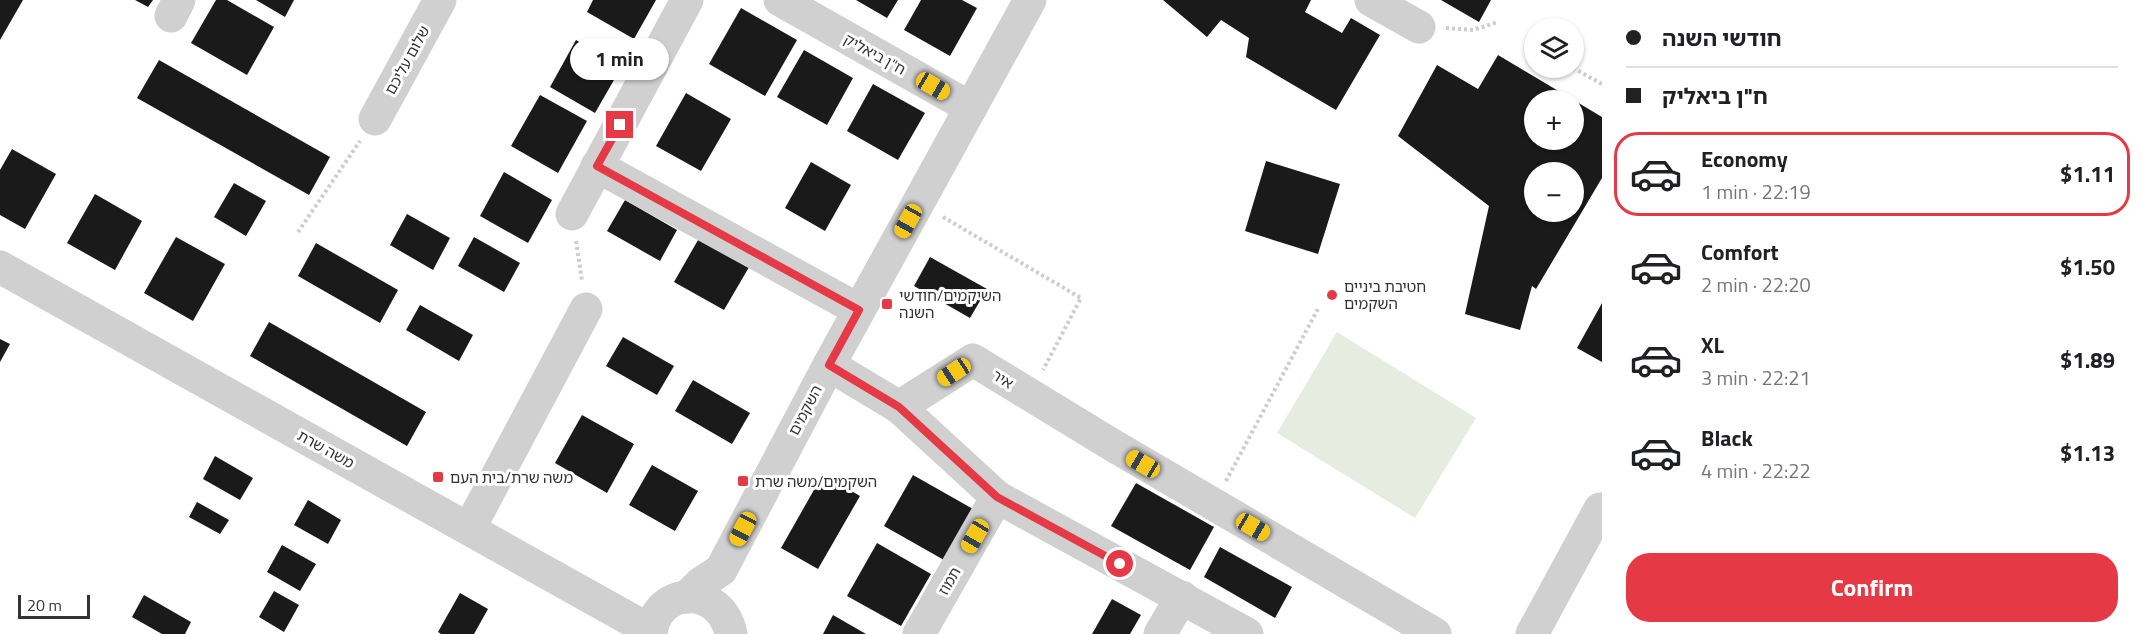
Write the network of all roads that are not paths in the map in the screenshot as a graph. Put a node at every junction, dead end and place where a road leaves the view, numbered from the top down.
1 (440, 0) edge
2 (687, 0) edge
3 (780, 0) edge
4 (1030, 0) edge
5 (1371, 0) edge
6 (1419, 27) road end
7 (971, 108) junction
8 (375, 119) road end
9 (597, 166) junction
10 (572, 214) road end
11 (0, 267) edge
12 (586, 309) road end
13 (859, 310) junction
14 (829, 365) junction
15 (899, 407) junction
16 (997, 497) junction
17 (1600, 509) dead end
18 (469, 529) junction
19 (721, 570) junction
20 (687, 597) junction
21 (1182, 597) junction
22 (730, 628) edge
23 (651, 632) edge
24 (919, 634) edge
25 (1160, 634) edge
26 (1247, 634) edge
27 (1435, 634) edge
28 (1532, 634) edge

1 - 8 street, שלום עליכם
2 - 9 street
3 - 7 street, ח"ן ביאליק
4 - 7 street, השקמים
5 - 6 street
7 - 13 street, השקמים
9 - 10 street
9 - 13 street
11 - 18 street, משה שרת
12 - 18 street
13 - 14 street, השקמים
14 - 15 street
14 - 19 street, השקמים
15 - 16 street
15 - 27 street, איר
16 - 21 street
16 - 24 street, תמוז
17 - 28 street
18 - 23 street, משה שרת
19 - 20 street, השקמים
19 - 22 street
20 - 22 street
20 - 23 street, השקמים
21 - 25 street
21 - 26 street

